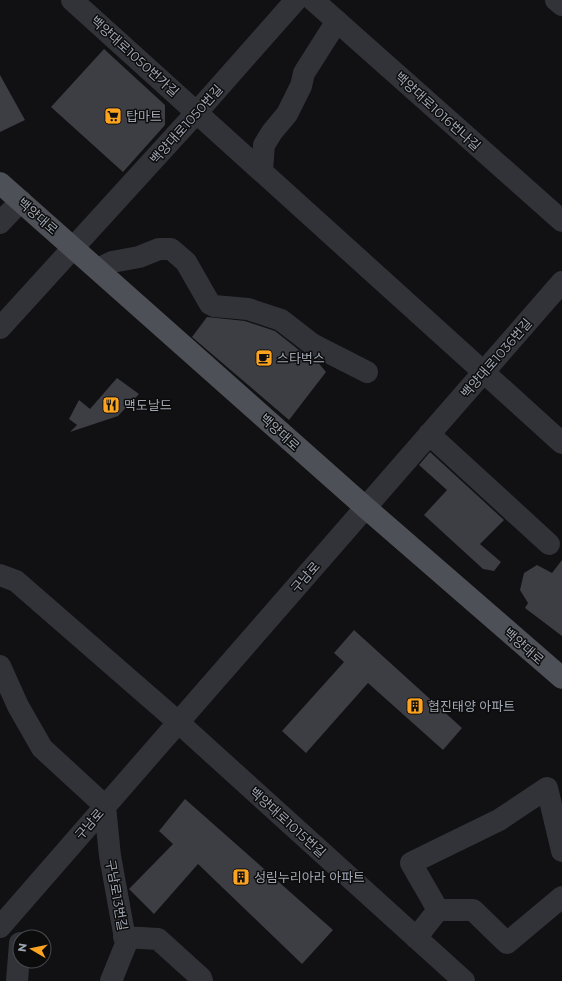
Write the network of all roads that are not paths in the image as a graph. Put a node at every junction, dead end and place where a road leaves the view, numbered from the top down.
1 (72, 0) edge
2 (296, 0) edge
3 (313, 0) edge
4 (556, 0) edge
5 (562, 5) edge
6 (337, 21) junction
7 (197, 112) junction
8 (262, 171) junction
9 (0, 183) edge
10 (21, 201) junction
11 (562, 221) edge
12 (0, 223) edge
13 (74, 248) junction
14 (98, 269) junction
15 (562, 282) edge
16 (0, 328) edge
17 (484, 371) junction
18 (366, 372) dead end
19 (429, 434) junction
20 (562, 443) edge
21 (359, 515) junction
22 (548, 544) dead end
23 (0, 575) edge
24 (0, 666) edge
25 (562, 678) edge
26 (178, 722) junction
27 (105, 806) junction
28 (562, 852) edge
29 (562, 897) edge
30 (24, 899) junction
31 (438, 910) junction
32 (0, 927) edge
33 (21, 929) edge
34 (124, 937) junction
35 (416, 938) junction
36 (18, 969) edge
37 (17, 981) edge
38 (111, 981) edge
39 (202, 981) edge
40 (464, 981) edge

1 - 7 street, 백양대로1050번가길
2 - 7 street, 백양대로1050번길
3 - 6 street, 백양대로1016번나길
4 - 5 street
6 - 8 street
6 - 11 street, 백양대로1016번나길
7 - 8 street, 백양대로1050번가길
7 - 13 street, 백양대로1050번길
8 - 17 street, 백양대로1050번가길
9 - 10 main road, 백양대로
10 - 12 street
10 - 13 main road, 백양대로
13 - 14 main road, 백양대로
13 - 16 street, 백양대로1050번길
14 - 18 street
14 - 21 main road, 백양대로
15 - 17 street, 백양대로1036번길
17 - 19 street, 백양대로1036번길
17 - 20 street, 백양대로1050번가길
19 - 21 street, 백양대로1036번길
19 - 22 street
21 - 25 main road, 백양대로
21 - 26 street, 구남로
23 - 26 street
24 - 27 street
26 - 27 street, 구남로
26 - 35 street, 백양대로1015번길
27 - 30 street, 구남로
27 - 34 street, 구남로13번길
28 - 31 street
29 - 31 street
30 - 32 street, 구남로
30 - 33 street
31 - 35 street
34 - 38 street, 구남로13번길
34 - 39 street
35 - 40 street, 백양대로1015번길
36 - 37 street

